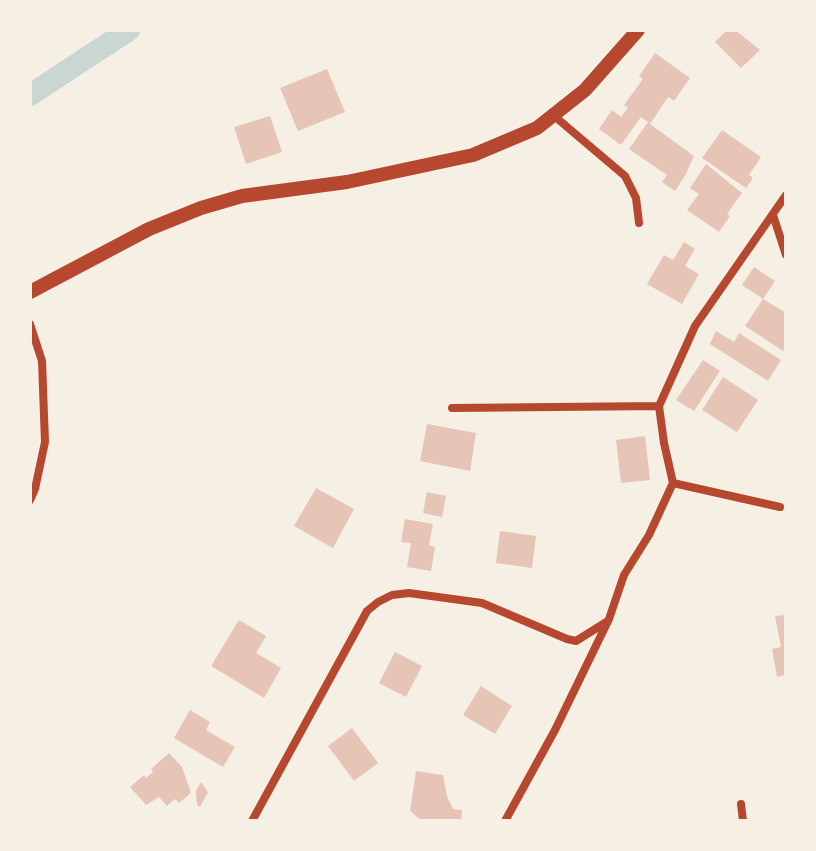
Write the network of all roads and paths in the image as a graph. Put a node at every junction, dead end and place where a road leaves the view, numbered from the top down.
1 (638, 30) edge
2 (553, 115) junction
3 (786, 195) edge
4 (773, 215) junction
5 (639, 223) dead end
6 (786, 255) edge
7 (30, 292) edge
8 (30, 324) edge
9 (659, 406) junction
10 (452, 408) dead end
11 (673, 483) junction
12 (30, 500) edge
13 (780, 507) dead end
14 (609, 619) junction
15 (741, 804) dead end
16 (252, 821) edge
17 (505, 821) edge
18 (743, 821) edge

1 - 2 street
2 - 5 street
2 - 7 street
3 - 4 street
4 - 6 street
4 - 9 street
8 - 12 street
9 - 10 street
9 - 11 street
11 - 13 street
11 - 14 street
14 - 16 street
14 - 17 street
15 - 18 street

